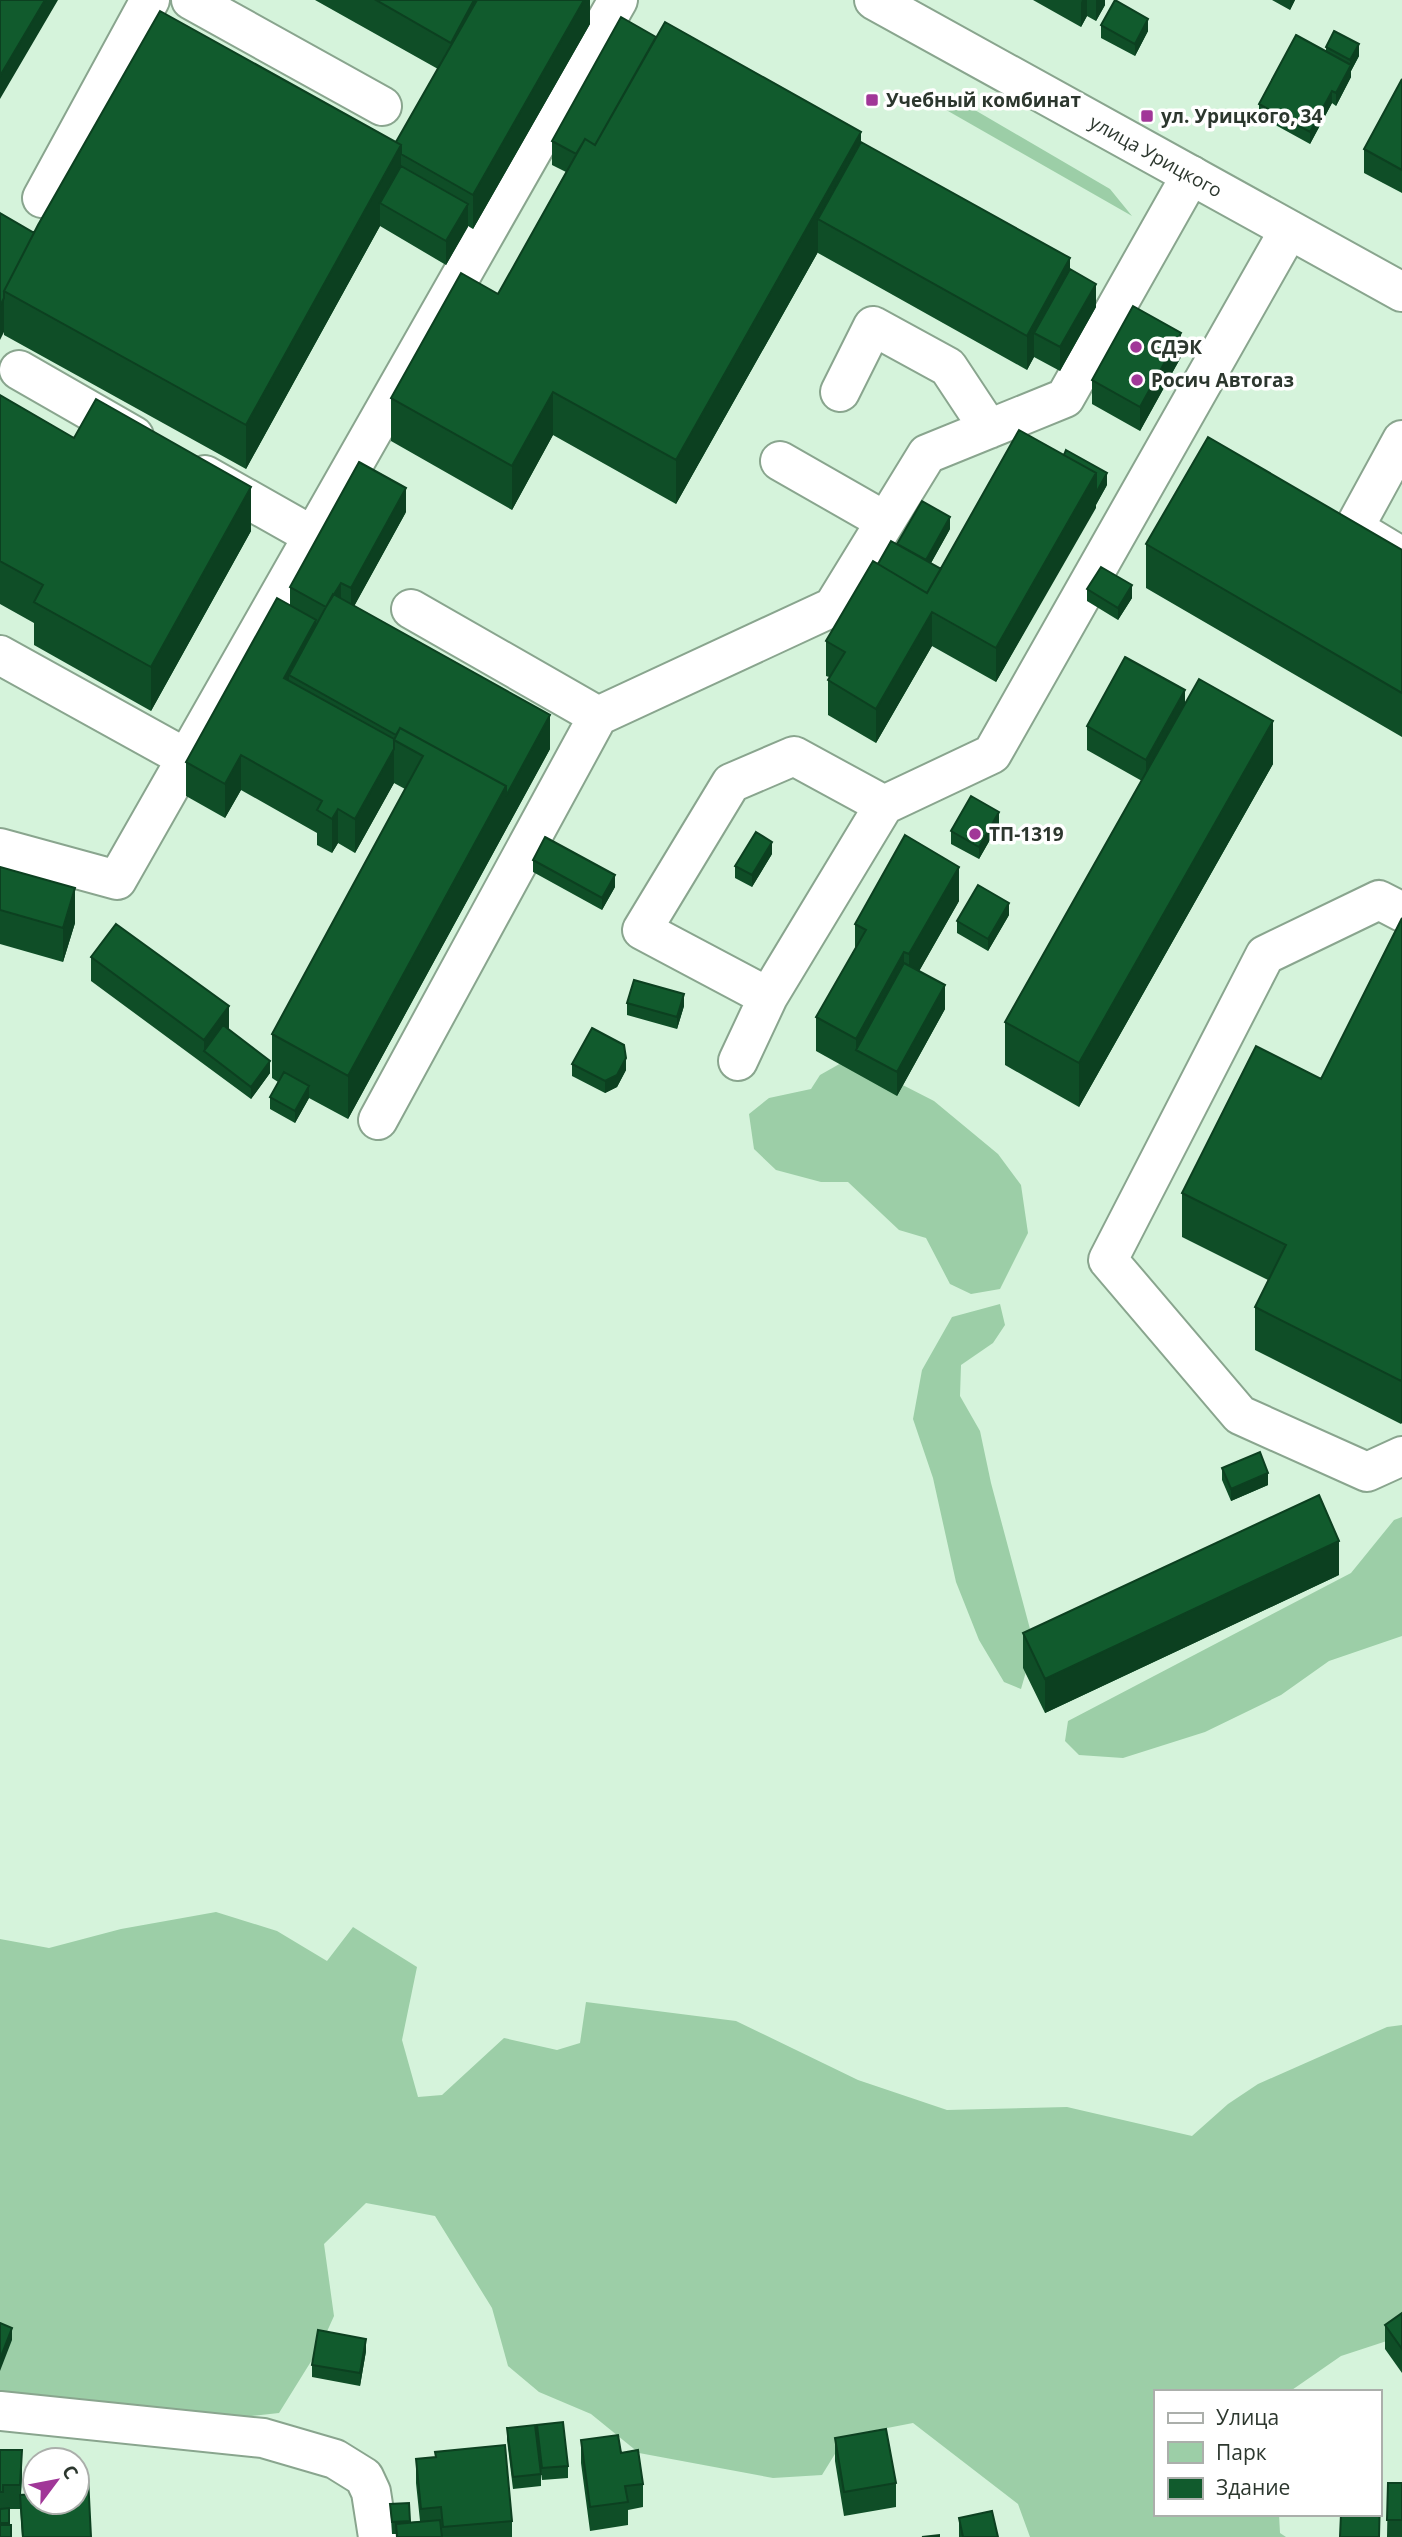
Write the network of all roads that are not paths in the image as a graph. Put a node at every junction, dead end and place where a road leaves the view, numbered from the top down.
1 (150, 0) edge
2 (191, 0) edge
3 (618, 0) edge
4 (894, 5) edge
5 (382, 107) dead end
6 (1192, 176) junction
7 (42, 198) dead end
8 (1289, 230) junction
9 (1402, 292) edge
10 (19, 370) dead end
11 (840, 392) dead end
12 (989, 429) junction
13 (1402, 439) edge
14 (780, 461) dead end
15 (885, 522) junction
16 (313, 536) junction
17 (1402, 557) edge
18 (411, 609) dead end
19 (0, 655) edge
20 (598, 716) junction
21 (186, 758) junction
22 (884, 805) junction
23 (0, 848) edge
24 (1402, 912) edge
25 (768, 997) junction
26 (738, 1061) dead end
27 (378, 1120) dead end
28 (1402, 1456) edge
29 (0, 2411) edge
30 (378, 2537) edge

1 - 7 main road
2 - 5 main road
3 - 16 main road
4 - 6 main road, улица Урицкого
6 - 8 main road, улица Урицкого
6 - 12 main road
8 - 9 main road, улица Урицкого
8 - 22 main road
10 - 16 main road
11 - 12 main road
12 - 15 main road
13 - 17 main road
14 - 15 main road
15 - 20 main road
16 - 21 main road
18 - 20 main road
19 - 21 main road
20 - 27 main road
21 - 23 main road
22 - 25 main road
22 - 25 main road
24 - 28 main road
25 - 26 main road
29 - 30 main road

